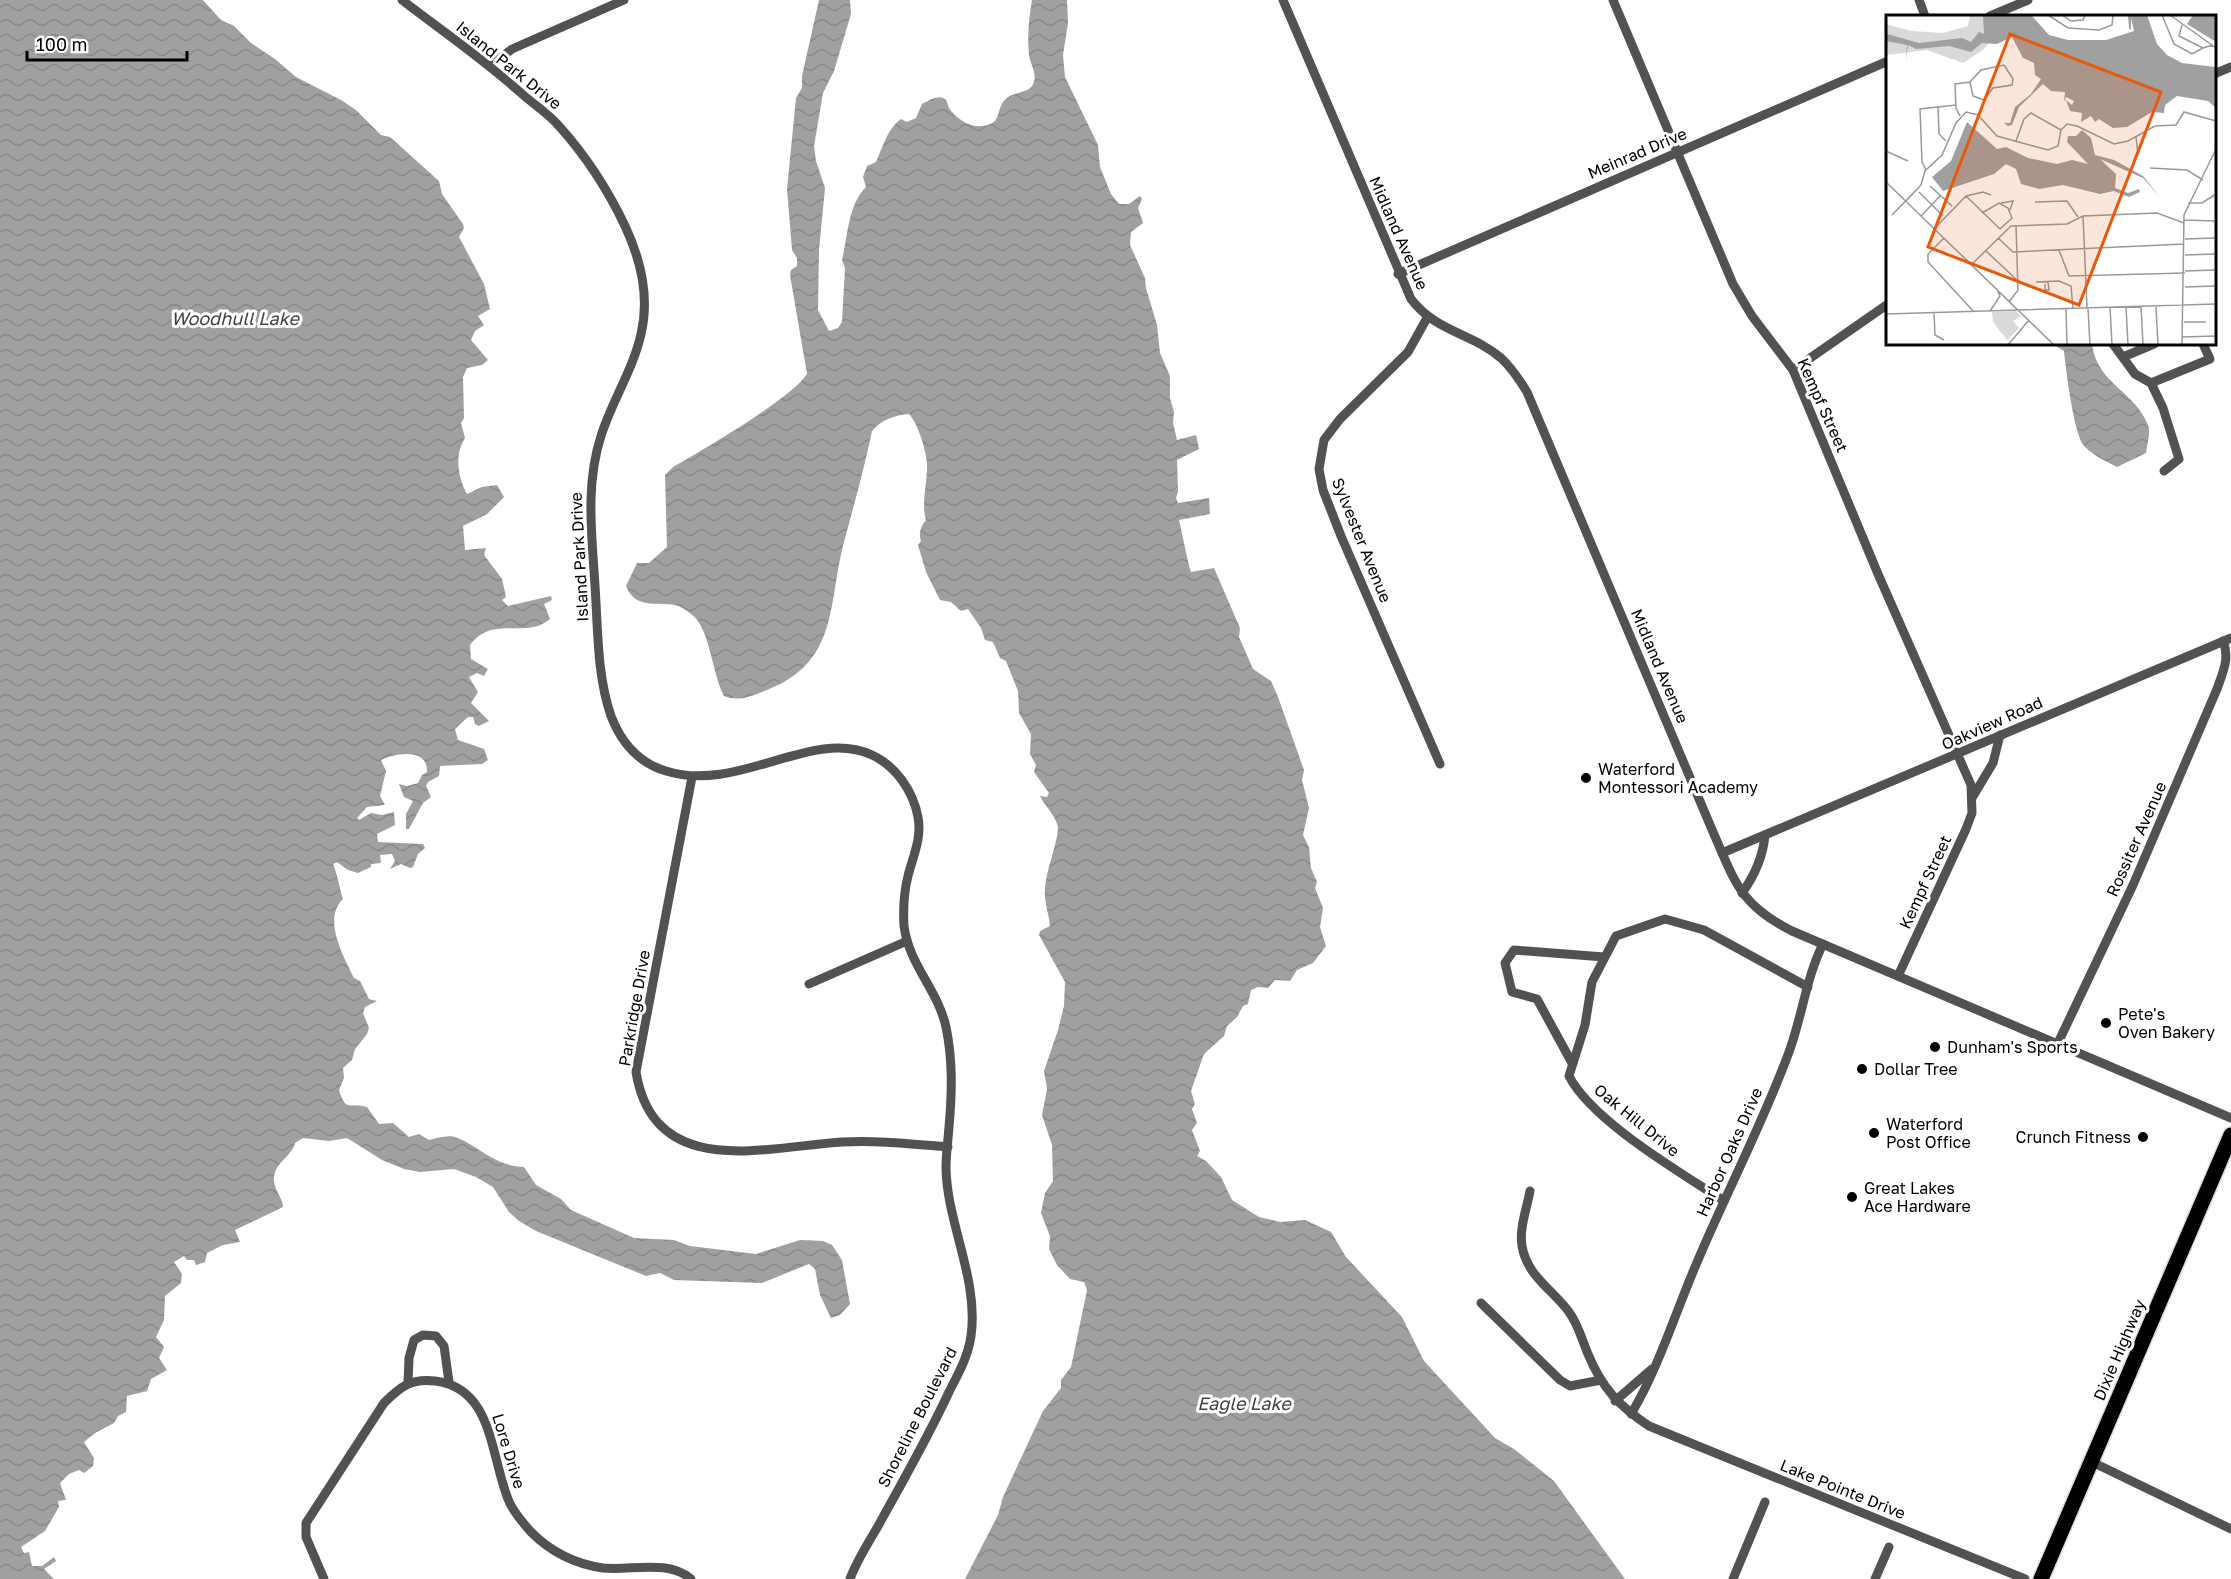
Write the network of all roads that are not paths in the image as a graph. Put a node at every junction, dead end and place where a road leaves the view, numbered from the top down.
1 (402, 0) edge
2 (624, 0) edge
3 (1283, 0) edge
4 (1613, 0) edge
5 (1919, 0) edge
6 (2028, 0) edge
7 (1925, 15) edge
8 (1992, 15) edge
9 (1886, 61) edge
10 (490, 66) junction
11 (2231, 67) edge
12 (2216, 73) edge
13 (1677, 153) junction
14 (1398, 274) junction
15 (1886, 305) edge
16 (1427, 318) junction
17 (2114, 345) edge
18 (2152, 345) edge
19 (2203, 345) edge
20 (2123, 357) junction
21 (1793, 370) junction
22 (2151, 382) junction
23 (2164, 471) dead end
24 (2227, 640) edge
25 (2000, 735) junction
26 (1956, 754) junction
27 (1440, 764) dead end
28 (692, 777) junction
29 (1972, 798) junction
30 (1765, 835) junction
31 (1722, 853) junction
32 (1742, 893) junction
33 (907, 941) junction
34 (1823, 944) junction
35 (1604, 957) junction
36 (1898, 976) junction
37 (809, 984) dead end
38 (1808, 987) junction
39 (2057, 1045) junction
40 (1572, 1063) junction
41 (2231, 1118) edge
42 (2231, 1135) edge
43 (948, 1147) junction
44 (1530, 1191) dead end
45 (1724, 1201) junction
46 (1481, 1303) dead end
47 (1652, 1369) junction
48 (1601, 1380) junction
49 (448, 1382) junction
50 (408, 1383) junction
51 (1615, 1401) junction
52 (1631, 1413) junction
53 (2092, 1462) junction
54 (1765, 1502) dead end
55 (2231, 1529) edge
56 (1889, 1547) dead end
57 (324, 1579) edge
58 (691, 1579) edge
59 (850, 1579) edge
60 (1733, 1579) edge
61 (1875, 1579) edge
62 (2025, 1579) edge
63 (2042, 1579) edge

1 - 10 street, Island Park Drive
2 - 10 street
3 - 14 street, Midland Avenue
4 - 13 street, Kempf Street
5 - 7 street
6 - 8 street
9 - 13 street, Meinrad Drive
10 - 28 street, Island Park Drive
11 - 12 street
13 - 14 street, Meinrad Drive
13 - 21 street, Kempf Street
14 - 16 street, Midland Avenue
15 - 21 street
16 - 27 street, Sylvester Avenue
16 - 31 street, Midland Avenue
17 - 20 street
18 - 20 street
19 - 22 street
20 - 22 street
21 - 26 street, Kempf Street
22 - 23 street
24 - 25 street, Oakview Road
24 - 39 street, Rossiter Avenue
25 - 26 street, Oakview Road
25 - 29 street, Kempf Street
26 - 29 street, Kempf Street
26 - 30 street, Oakview Road
28 - 33 street, Shoreline Boulevard
28 - 43 street, Parkridge Drive
29 - 36 street, Kempf Street
30 - 31 street, Oakview Road
30 - 32 street
31 - 32 street, Midland Avenue
32 - 34 street, Midland Avenue
33 - 37 street
33 - 43 street, Shoreline Boulevard
34 - 36 street, Midland Avenue
34 - 38 street, Harbor Oaks Drive
35 - 38 street, Oak Hill Drive
35 - 40 street, Oak Hill Drive
35 - 40 street
36 - 39 street, Midland Avenue
38 - 45 street, Harbor Oaks Drive
39 - 41 street, Midland Avenue
40 - 45 street, Oak Hill Drive
42 - 53 main road, Dixie Highway
43 - 59 street, Shoreline Boulevard
44 - 48 street, Lake Pointe Drive
45 - 47 street, Harbor Oaks Drive
46 - 48 street
47 - 51 street
47 - 52 street, Harbor Oaks Drive
48 - 51 street, Lake Pointe Drive
49 - 50 street
49 - 50 street
49 - 58 street, Lore Drive
50 - 57 street
51 - 52 street, Lake Pointe Drive
52 - 62 street, Lake Pointe Drive
53 - 55 street
53 - 63 main road, Dixie Highway
54 - 60 street
56 - 61 street

